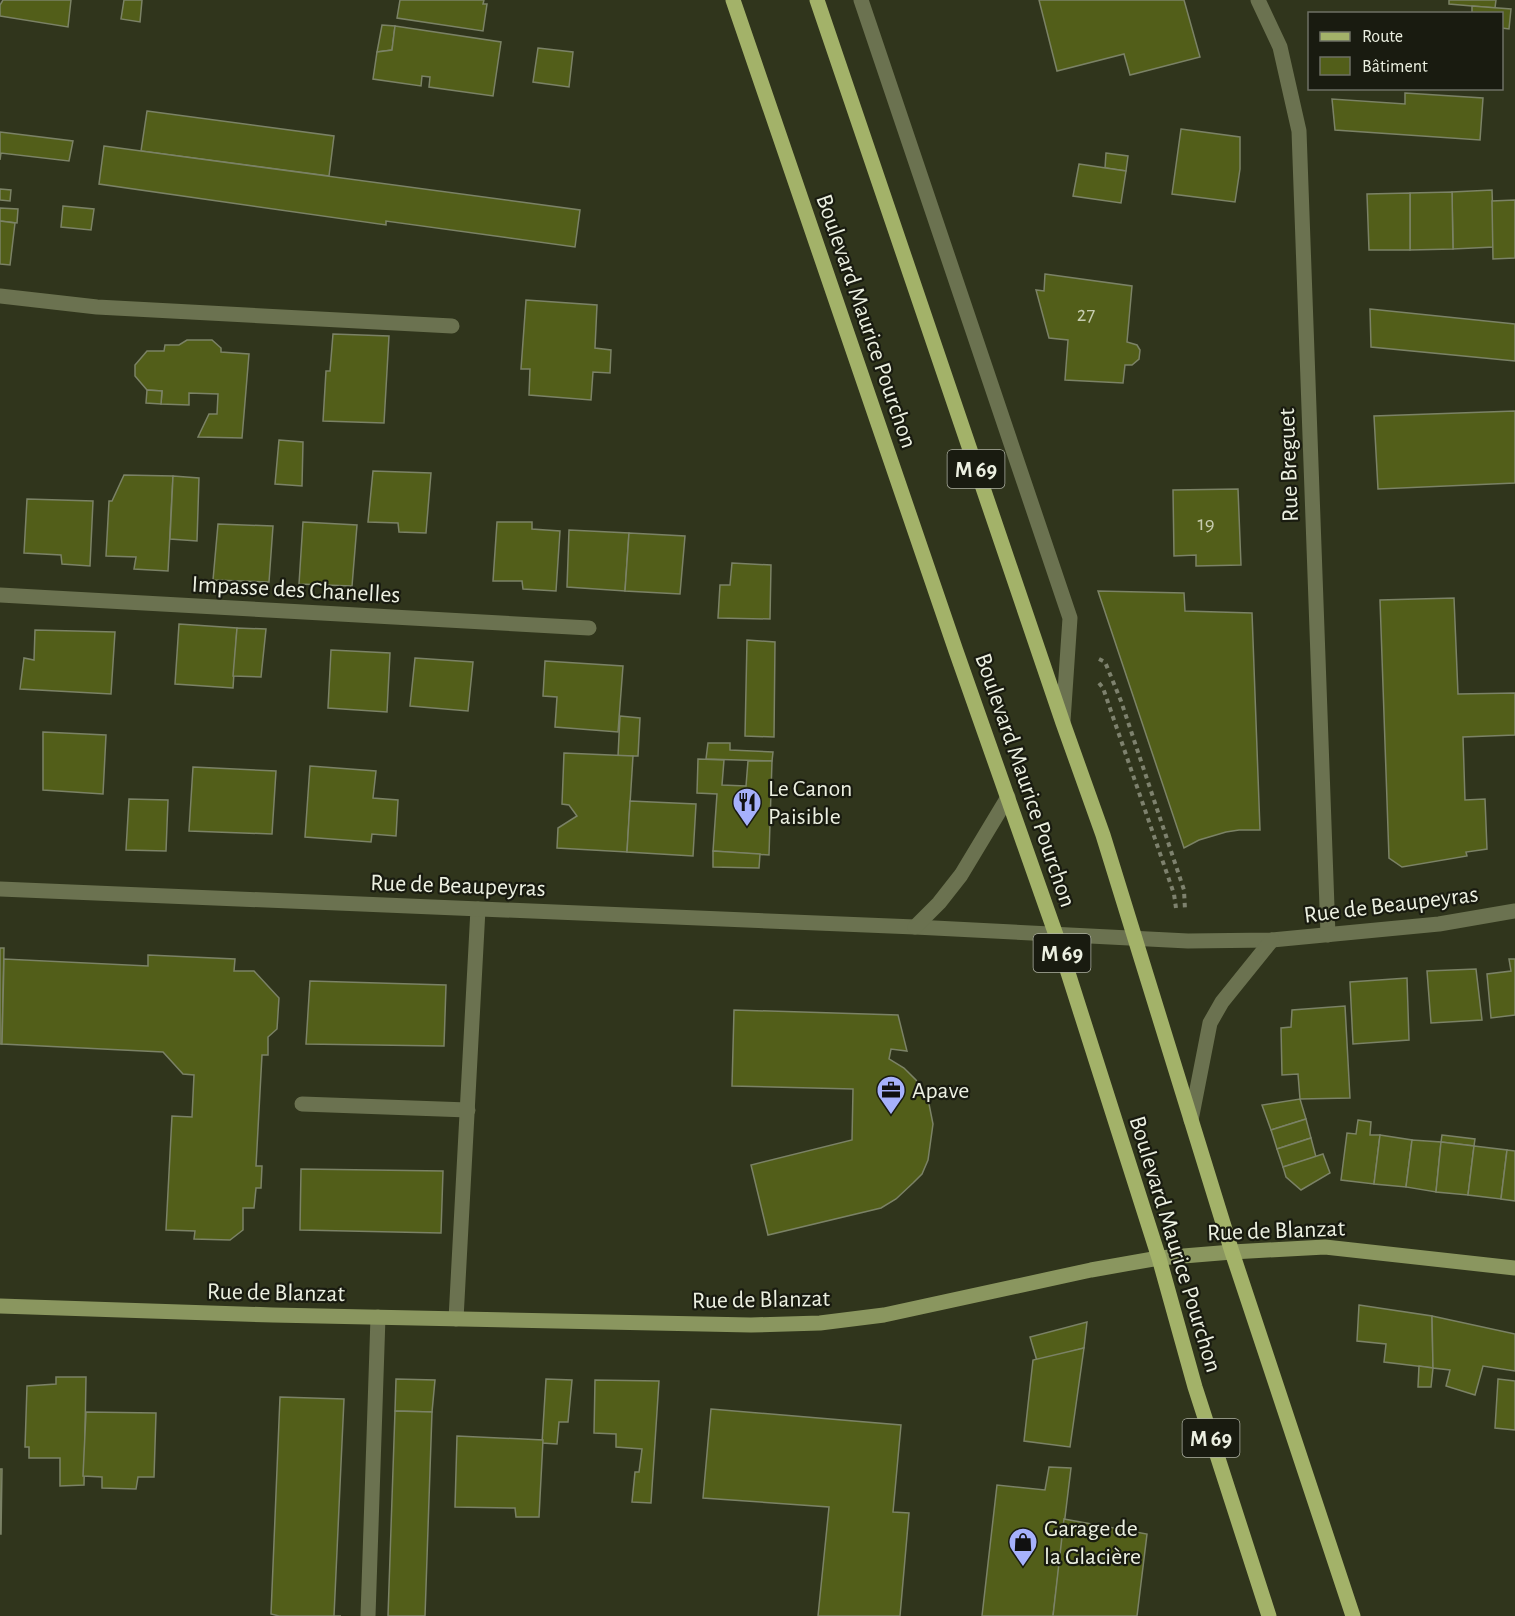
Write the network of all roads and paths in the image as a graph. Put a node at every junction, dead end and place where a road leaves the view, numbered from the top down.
1 (733, 0) edge
2 (817, 0) edge
3 (861, 0) edge
4 (1258, 0) edge
5 (0, 296) edge
6 (452, 326) dead end
7 (0, 595) edge
8 (589, 628) dead end
9 (1068, 646) junction
10 (1063, 723) junction
11 (1008, 797) junction
12 (0, 889) edge
13 (1184, 890) dead end
14 (1174, 894) dead end
15 (478, 909) junction
16 (1515, 912) edge
17 (915, 927) junction
18 (1056, 935) junction
19 (1328, 935) junction
20 (1136, 938) junction
21 (1272, 940) junction
22 (302, 1104) dead end
23 (468, 1110) junction
24 (1191, 1120) junction
25 (1232, 1252) junction
26 (1159, 1258) junction
27 (1515, 1268) edge
28 (0, 1306) edge
29 (378, 1317) junction
30 (456, 1318) junction
31 (368, 1616) edge
32 (1269, 1616) edge
33 (1353, 1616) edge

1 - 11 main road, Boulevard Maurice Pourchon / M 69
2 - 10 main road, Boulevard Maurice Pourchon / M 69
3 - 9 street
4 - 19 street, Rue Breguet
5 - 6 street
7 - 8 street, Impasse des Chanelles
9 - 10 street
9 - 13 path
9 - 14 path
10 - 20 main road, Boulevard Maurice Pourchon / M 69
11 - 17 street
11 - 18 main road, Boulevard Maurice Pourchon / M 69
12 - 15 street, Rue de Beaupeyras
15 - 17 street, Rue de Beaupeyras
15 - 23 street
16 - 19 street, Rue de Beaupeyras
17 - 18 street, Rue de Beaupeyras
18 - 20 street, Rue de Beaupeyras
18 - 26 main road, Boulevard Maurice Pourchon / M 69
19 - 21 street, Rue de Beaupeyras
20 - 21 street, Rue de Beaupeyras
20 - 24 main road, Boulevard Maurice Pourchon / M 69
21 - 24 street, Rue de Beaupeyras
22 - 23 street
23 - 30 street
24 - 25 main road, Boulevard Maurice Pourchon / M 69
25 - 26 street, Rue de Blanzat
25 - 27 street, Rue de Blanzat
25 - 33 main road, Boulevard Maurice Pourchon / M 69
26 - 30 street, Rue de Blanzat
26 - 32 main road, Boulevard Maurice Pourchon / M 69
28 - 29 street, Rue de Blanzat
29 - 30 street, Rue de Blanzat
29 - 31 street

